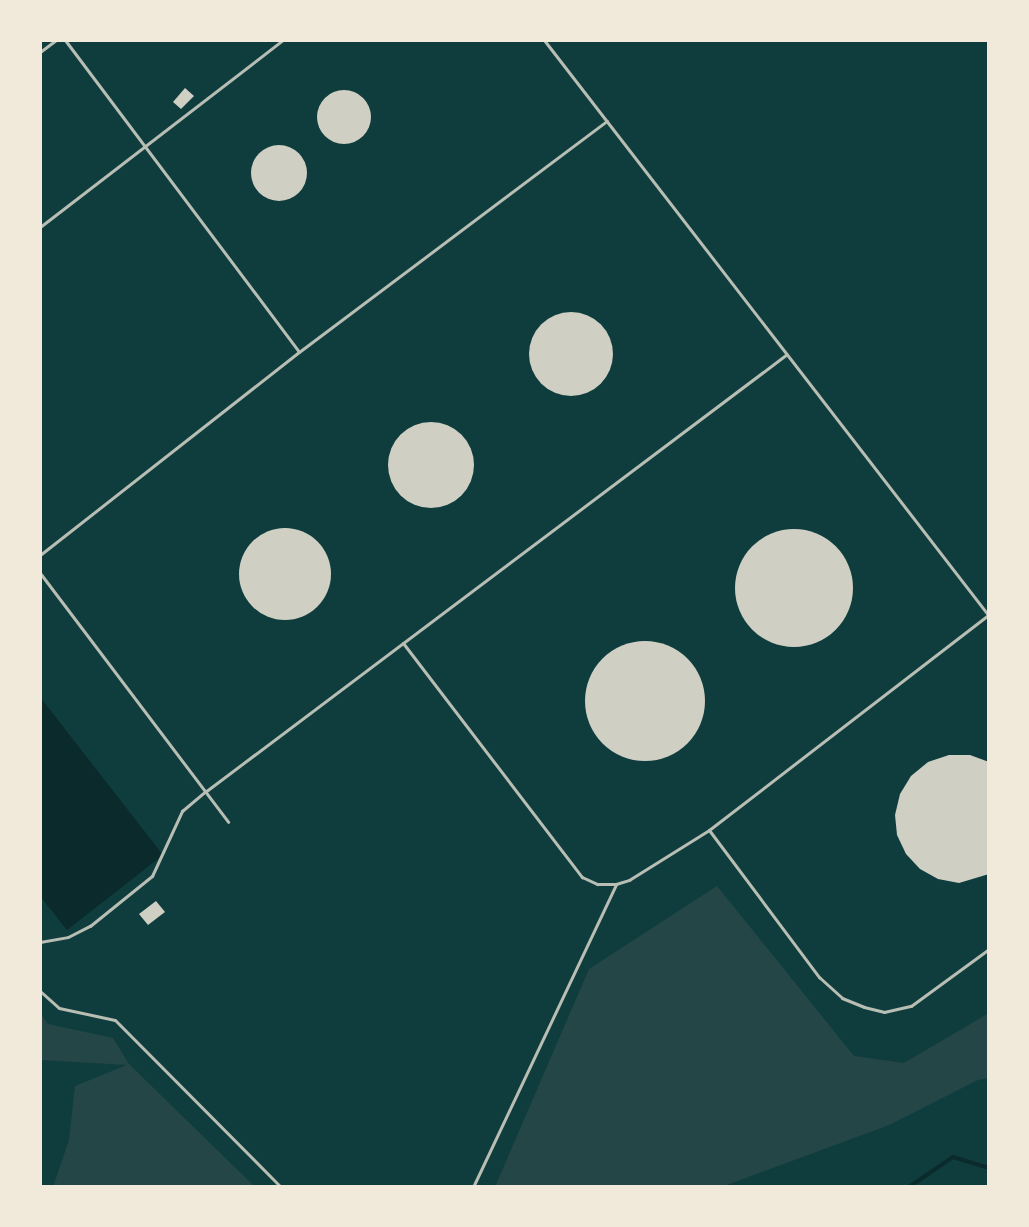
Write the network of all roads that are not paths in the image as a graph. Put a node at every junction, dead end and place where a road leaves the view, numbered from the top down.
1 (56, 40) edge
2 (65, 40) edge
3 (283, 40) edge
4 (544, 40) edge
5 (40, 52) edge
6 (607, 121) junction
7 (145, 147) junction
8 (40, 227) edge
9 (299, 352) junction
10 (787, 354) junction
11 (40, 555) edge
12 (40, 573) edge
13 (989, 616) edge
14 (403, 643) junction
15 (205, 792) junction
16 (228, 822) dead end
17 (709, 830) junction
18 (616, 884) junction
19 (40, 942) edge
20 (989, 949) edge
21 (40, 991) edge
22 (281, 1187) edge
23 (473, 1187) edge

1 - 5 lane
2 - 7 lane
3 - 7 lane
4 - 6 lane
6 - 9 lane
6 - 10 lane
7 - 8 lane
7 - 9 lane
9 - 11 lane
10 - 13 lane
10 - 14 lane
12 - 15 lane
13 - 17 lane
14 - 15 lane
14 - 18 lane
15 - 16 lane
15 - 19 lane
17 - 18 lane
17 - 20 lane
18 - 23 lane
21 - 22 lane

